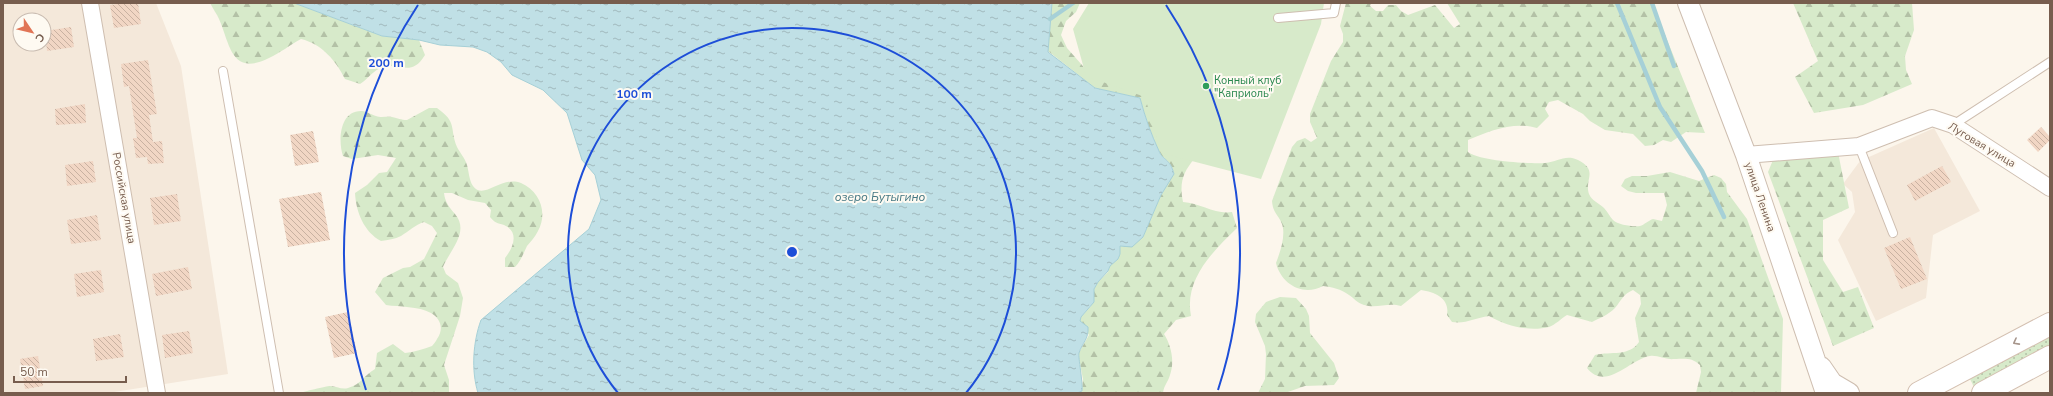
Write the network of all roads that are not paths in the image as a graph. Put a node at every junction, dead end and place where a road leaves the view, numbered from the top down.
1 (90, 3) edge
2 (1336, 3) edge
3 (1688, 3) edge
4 (1278, 18) dead end
5 (2050, 62) edge
6 (223, 70) dead end
7 (1953, 125) junction
8 (1859, 146) junction
9 (1746, 156) junction
10 (2050, 188) edge
11 (1893, 233) dead end
12 (2050, 324) edge
13 (2050, 357) edge
14 (1817, 361) junction
15 (158, 393) edge
16 (279, 393) edge
17 (1826, 393) edge
18 (1849, 393) edge
19 (1919, 393) edge
20 (1983, 393) edge

1 - 15 street, Российская улица
2 - 4 lane
3 - 9 street, улица Ленина
5 - 7 lane
6 - 16 lane
7 - 8 street, Луговая улица
7 - 10 street, Луговая улица
8 - 9 street, Луговая улица
8 - 11 lane
9 - 14 street, улица Ленина
12 -> 19 main road
13 - 20 main road
14 - 17 street, улица Ленина
14 - 18 street

